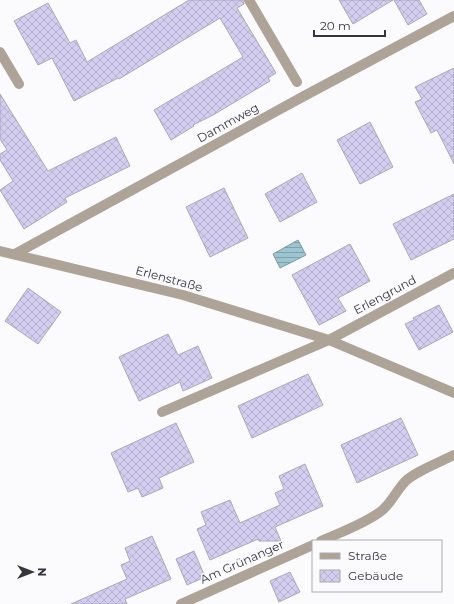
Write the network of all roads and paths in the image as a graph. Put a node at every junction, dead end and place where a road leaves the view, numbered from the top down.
1 (249, 0) edge
2 (454, 16) edge
3 (0, 52) edge
4 (297, 82) dead end
5 (19, 84) dead end
6 (0, 251) edge
7 (15, 254) junction
8 (454, 273) edge
9 (329, 340) junction
10 (454, 393) edge
11 (162, 412) dead end
12 (454, 455) edge
13 (323, 540) edge
14 (312, 545) edge
15 (181, 604) edge

1 - 4 street
2 - 7 street, Dammweg
3 - 5 street
6 - 7 street, Erlenstraße
7 - 9 street, Erlenstraße
8 - 9 street, Erlengrund
9 - 10 street, Erlenstraße
9 - 11 street
12 - 13 street
14 - 15 street, Am Grünanger

